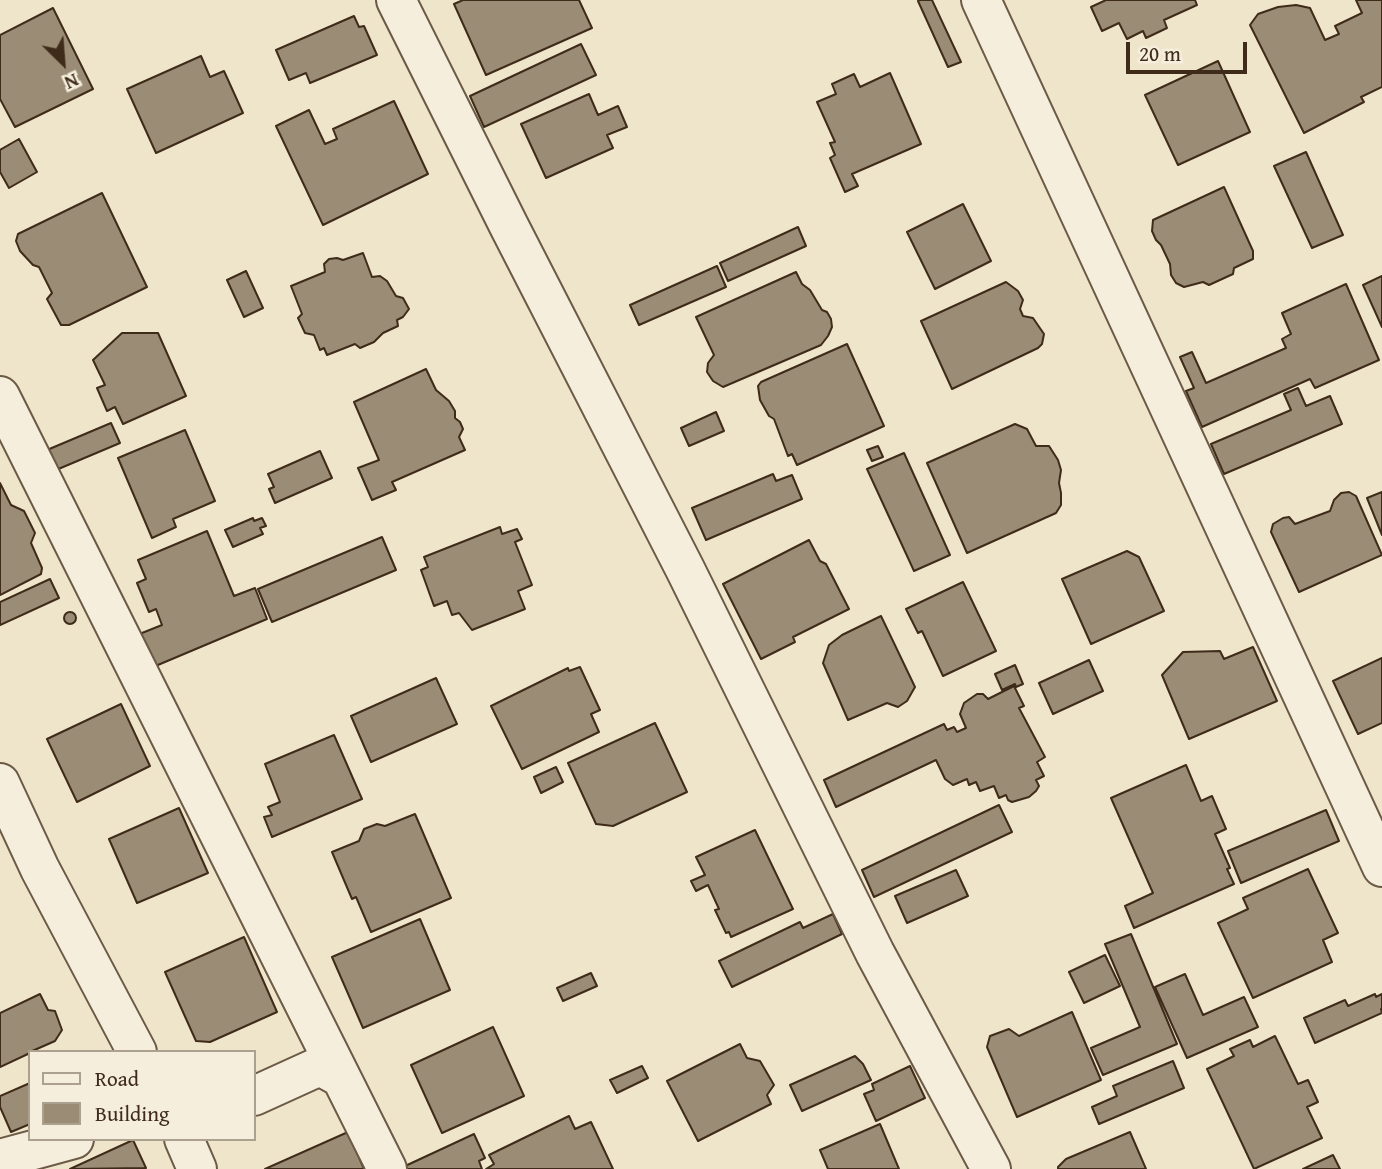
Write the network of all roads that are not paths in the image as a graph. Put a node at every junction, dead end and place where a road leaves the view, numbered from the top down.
1 (396, 0) edge
2 (981, 0) edge
3 (0, 396) edge
4 (0, 783) edge
5 (1382, 867) edge
6 (136, 1050) edge
7 (340, 1077) junction
8 (256, 1095) edge
9 (67, 1141) edge
10 (185, 1141) edge
11 (0, 1159) edge
12 (197, 1169) edge
13 (387, 1169) edge
14 (991, 1169) edge

1 - 14 street
2 - 5 street
3 - 7 street
4 - 6 street
7 - 8 street
7 - 13 street
9 - 11 street
10 - 12 street

